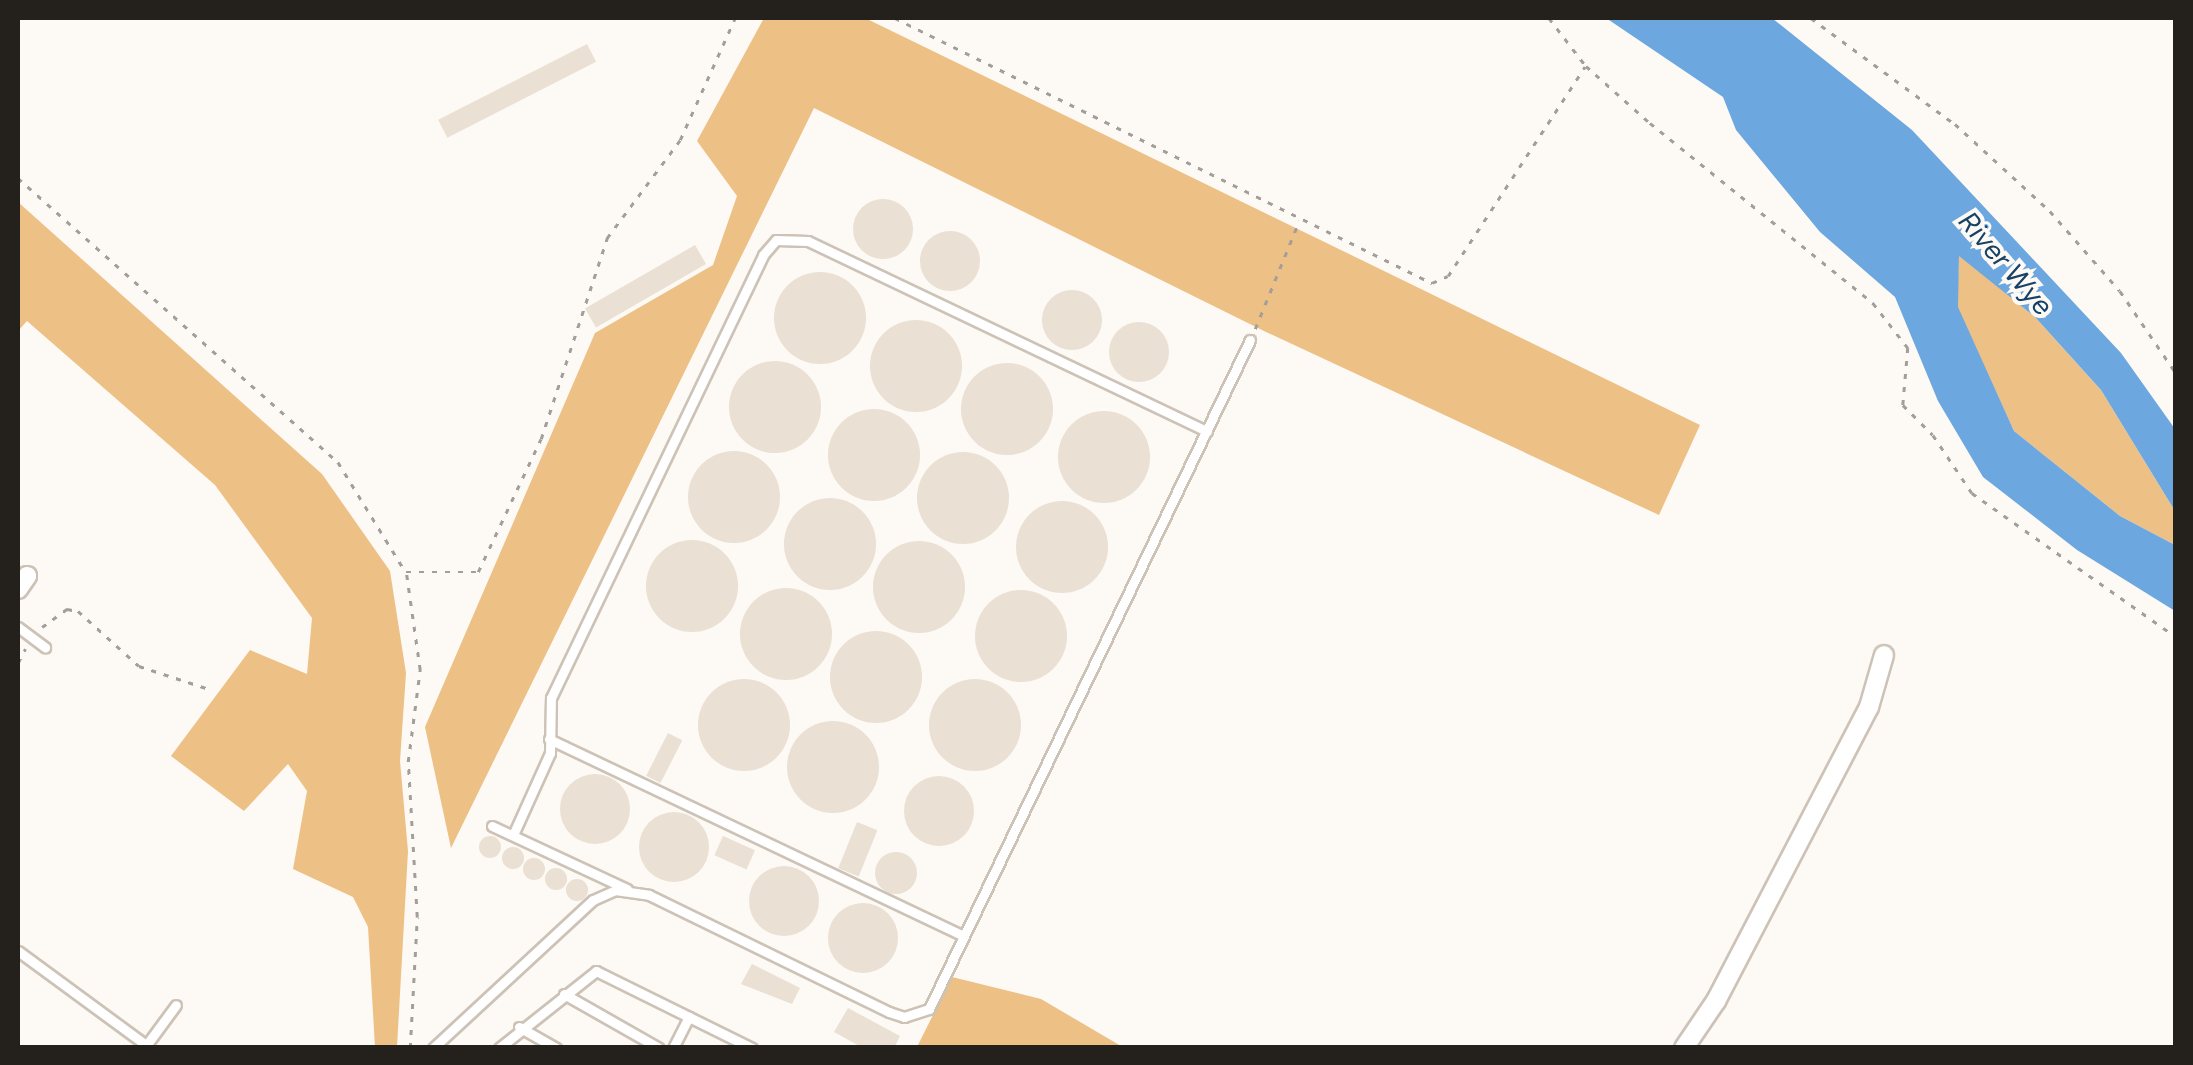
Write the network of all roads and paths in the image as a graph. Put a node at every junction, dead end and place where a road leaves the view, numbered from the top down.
1 (735, 18) edge
2 (895, 18) edge
3 (1548, 18) edge
4 (1811, 18) edge
5 (1586, 66) junction
6 (18, 178) edge
7 (1300, 220) junction
8 (1250, 340) joint
9 (2176, 374) edge
10 (1208, 431) junction
11 (406, 572) junction
12 (18, 627) edge
13 (33, 638) junction
14 (2176, 638) edge
15 (46, 647) dead end
16 (1884, 654) dead end
17 (18, 662) edge
18 (212, 690) dead end
19 (549, 739) junction
20 (492, 826) dead end
21 (513, 835) junction
22 (629, 890) junction
23 (962, 936) junction
24 (19, 955) edge
25 (564, 994) junction
26 (176, 1005) dead end
27 (689, 1017) junction
28 (519, 1026) junction
29 (145, 1046) edge
30 (410, 1048) edge
31 (433, 1048) edge
32 (499, 1048) edge
33 (556, 1048) edge
34 (659, 1048) edge
35 (672, 1048) edge
36 (752, 1048) edge
37 (1684, 1048) edge

1 - 11 path
2 - 7 path
3 - 5 path
4 - 9 path
5 - 7 path
5 - 14 path
6 - 11 path
7 - 8 path
8 - 10 lane
10 - 19 lane
10 - 23 lane
11 - 30 path
12 - 13 lane
13 - 15 lane
13 - 17 path
13 - 18 path
16 - 37 street
19 - 21 lane
19 - 23 lane
20 - 21 lane
21 - 22 lane
22 - 23 lane
22 - 31 lane
24 - 29 lane
25 - 27 lane
25 - 28 lane
25 - 34 lane
26 - 29 lane
27 - 35 lane
27 - 36 lane
28 - 32 lane
28 - 33 lane

